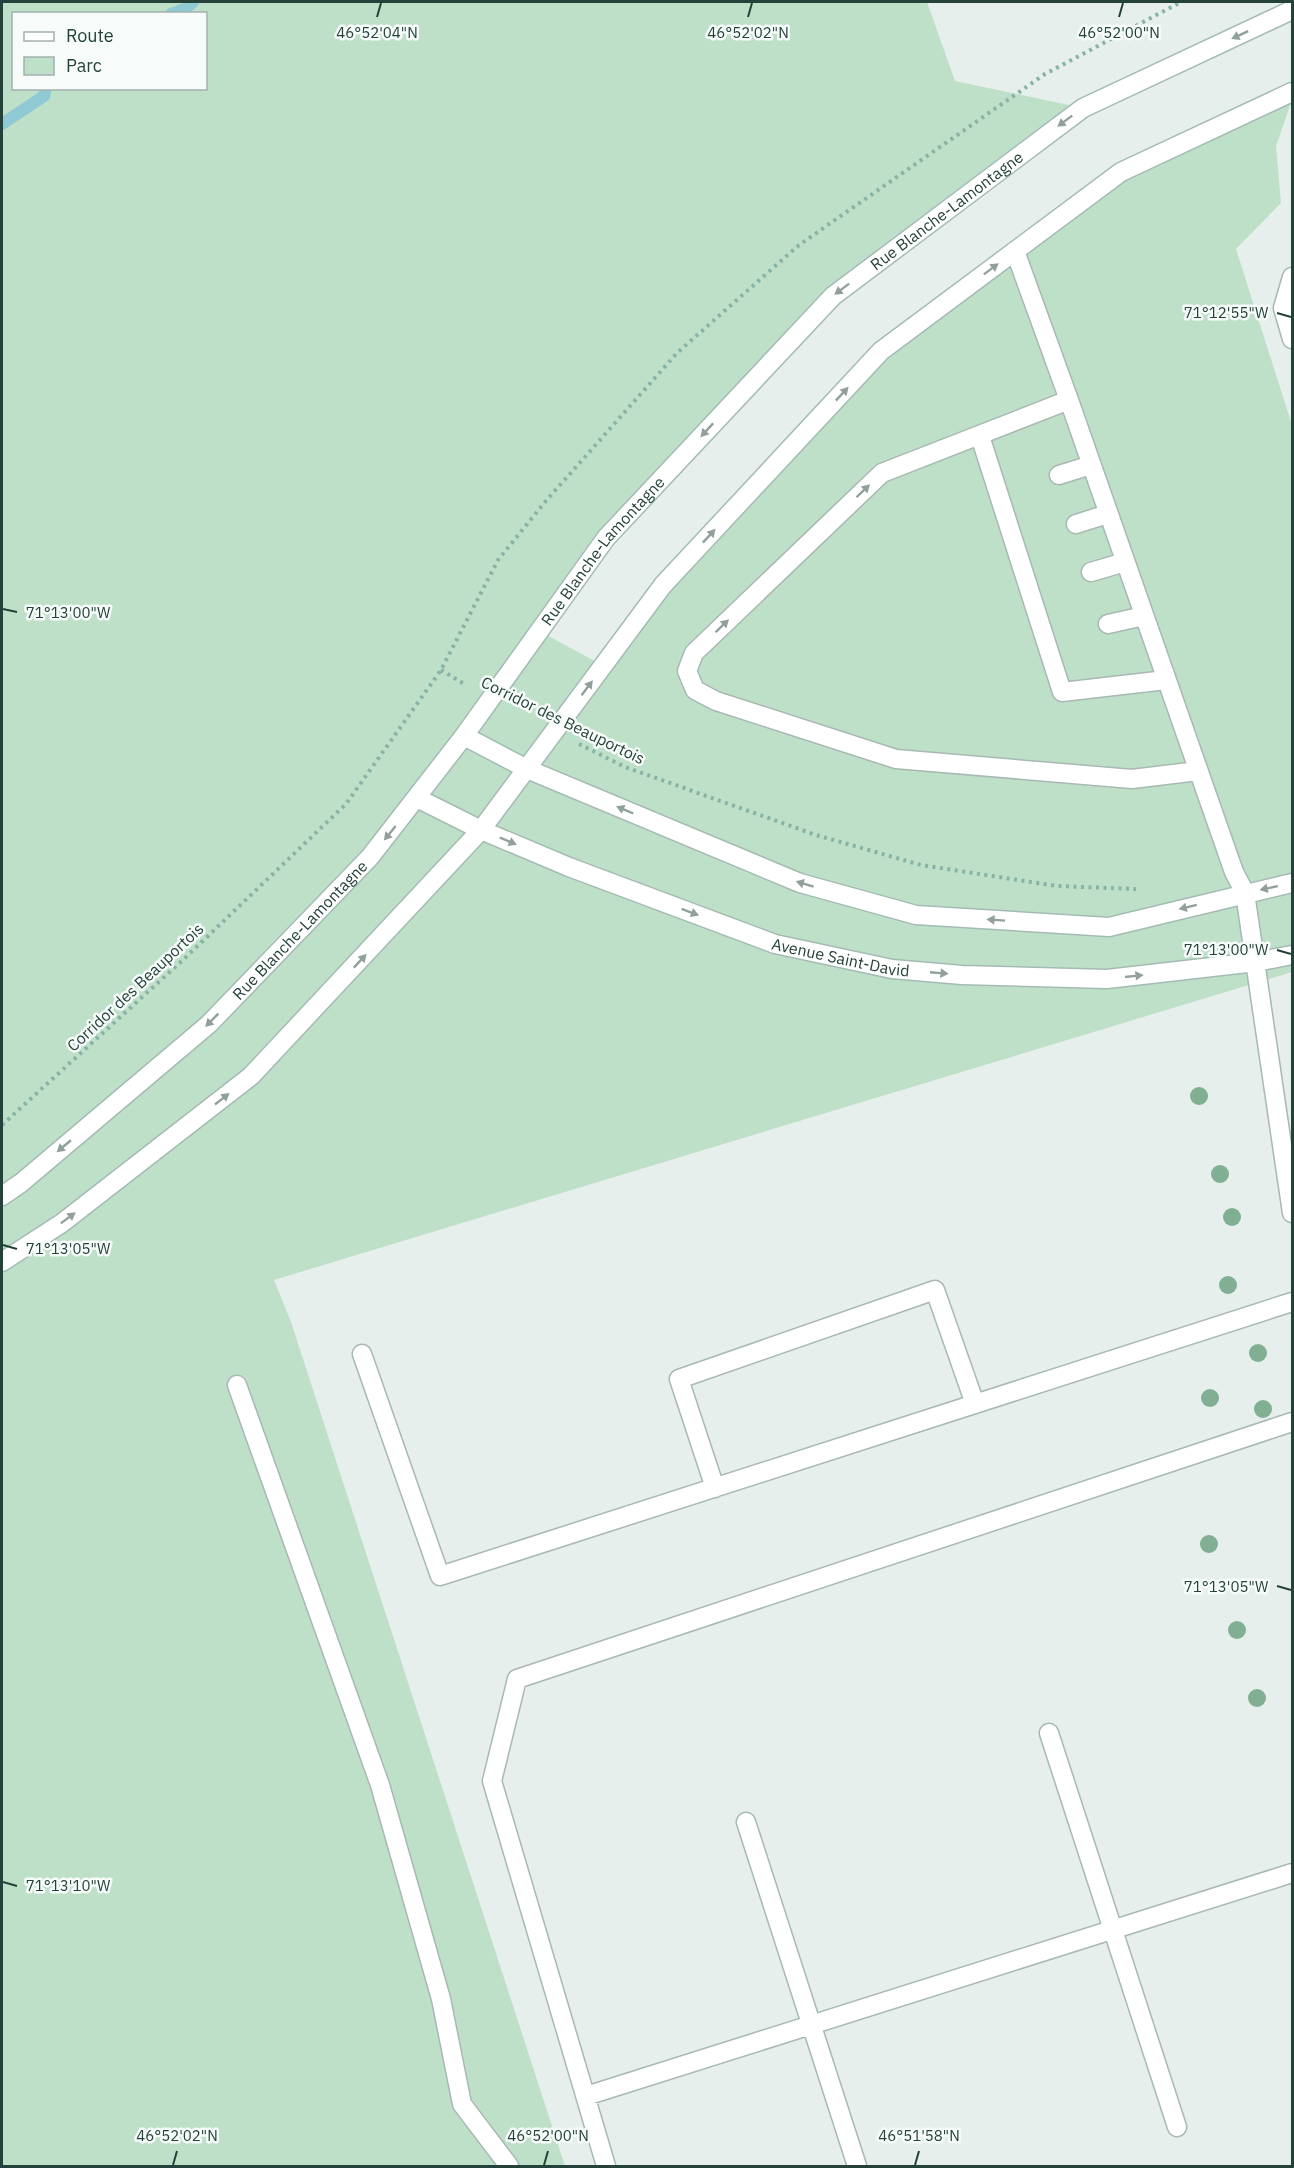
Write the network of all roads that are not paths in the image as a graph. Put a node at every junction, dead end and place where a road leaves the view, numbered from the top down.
1 (1293, 10) edge
2 (1293, 92) edge
3 (1014, 251) junction
4 (1293, 277) edge
5 (1293, 339) edge
6 (1069, 400) junction
7 (980, 436) junction
8 (1092, 465) junction
9 (1059, 475) dead end
10 (1108, 514) junction
11 (1076, 525) dead end
12 (1125, 562) junction
13 (1092, 572) dead end
14 (1144, 616) junction
15 (1108, 624) dead end
16 (1166, 680) junction
17 (464, 736) junction
18 (528, 769) junction
19 (1198, 771) junction
20 (417, 798) junction
21 (481, 830) junction
22 (1293, 883) edge
23 (1245, 893) junction
24 (1293, 955) edge
25 (1256, 962) junction
26 (2, 1196) edge
27 (1293, 1213) edge
28 (2, 1262) edge
29 (1293, 1302) edge
30 (362, 1353) dead end
31 (237, 1385) dead end
32 (975, 1404) junction
33 (1293, 1422) edge
34 (715, 1488) junction
35 (1049, 1733) dead end
36 (746, 1822) dead end
37 (1293, 1873) edge
38 (1113, 1930) junction
39 (812, 2025) junction
40 (585, 2096) junction
41 (1177, 2127) dead end
42 (509, 2166) edge
43 (606, 2166) edge
44 (857, 2166) edge

1 -> 17 street, Rue Blanche-Lamontagne
2 - 3 street
3 - 6 street
18 -> 3 street
4 - 5 street
6 - 7 street
6 - 8 street
7 - 16 street
19 -> 7 street
8 - 9 street
8 - 10 street
10 - 11 street
10 - 12 street
12 - 13 street
12 - 14 street
14 - 15 street
14 - 16 street
16 - 19 street
17 - 18 street
17 - 20 street, Rue Blanche-Lamontagne
18 - 21 street
23 -> 18 street
19 - 23 street
20 - 21 street, Avenue Saint-David
20 -> 26 street, Rue Blanche-Lamontagne
21 -> 25 street, Avenue Saint-David
28 -> 21 street
22 -> 23 street
23 - 25 street
24 - 25 street, Avenue Saint-David
25 - 27 street
29 - 32 street
30 - 34 street
31 - 42 street
32 - 34 street
32 - 34 street
33 - 40 street
35 - 38 street
36 - 39 street
37 - 38 street
38 - 39 street
38 - 41 street
39 - 40 street
39 - 44 street
40 - 43 street

